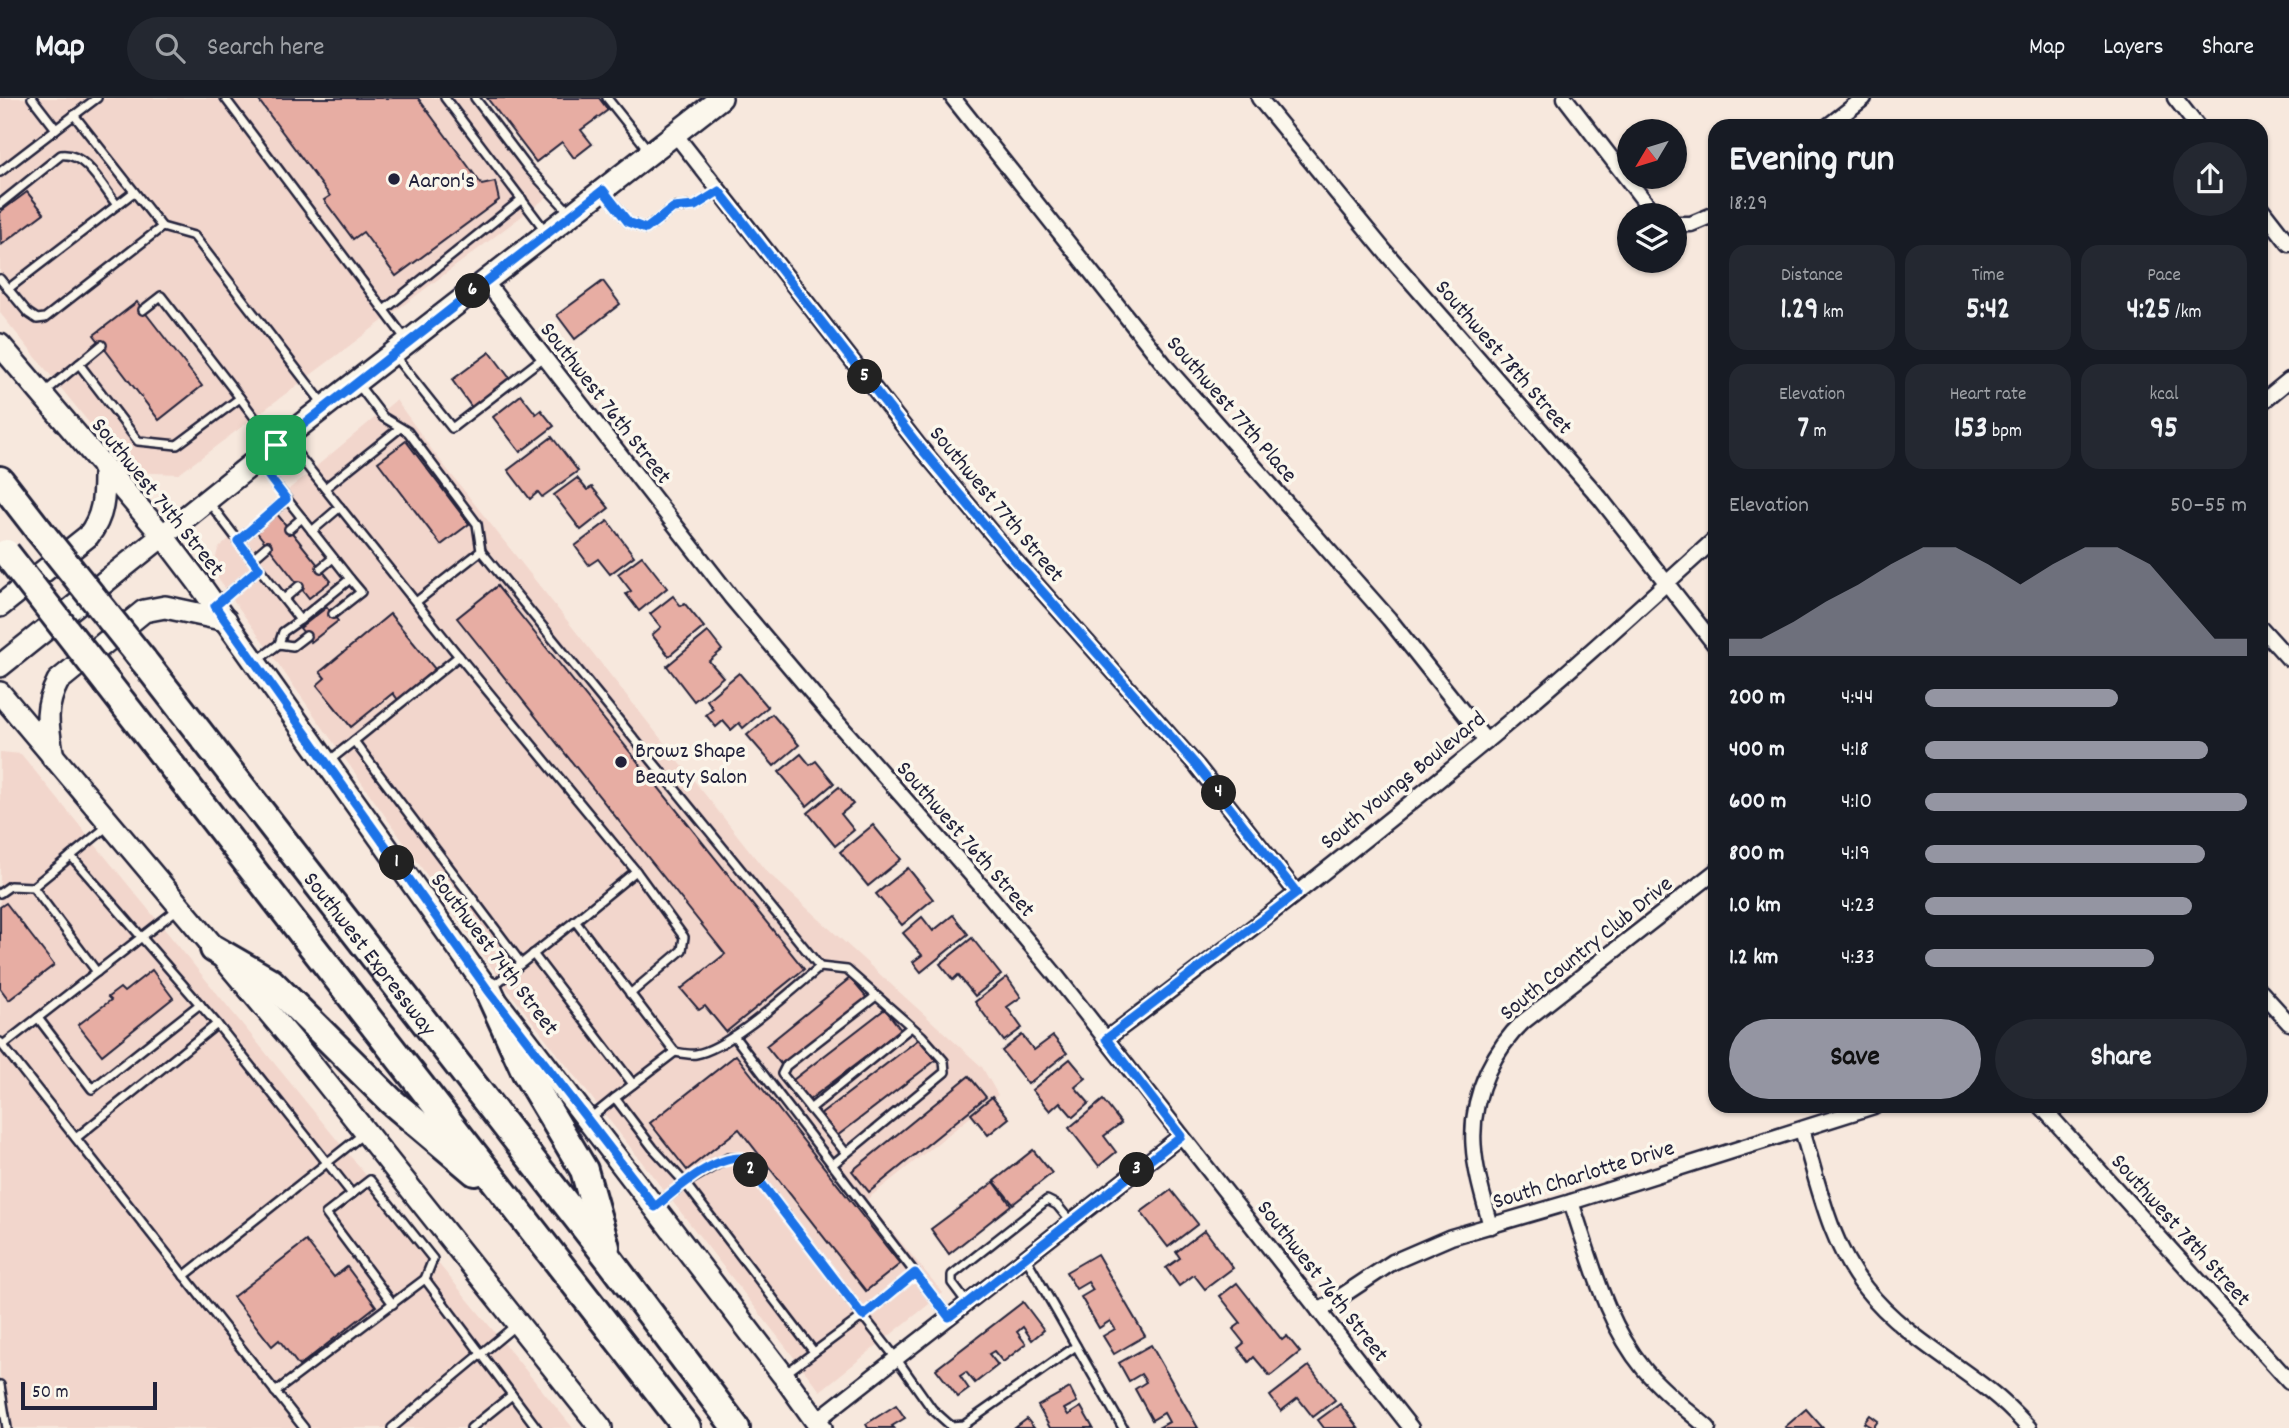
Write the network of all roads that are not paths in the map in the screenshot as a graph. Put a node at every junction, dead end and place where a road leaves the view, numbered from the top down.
1 (32, 98) edge
2 (97, 98) edge
3 (225, 98) edge
4 (445, 98) edge
5 (475, 98) edge
6 (607, 98) edge
7 (721, 98) edge
8 (953, 98) edge
9 (1259, 98) edge
10 (1566, 98) edge
11 (1864, 98) edge
12 (2175, 98) edge
13 (74, 115) junction
14 (1837, 119) edge
15 (2192, 119) edge
16 (56, 129) junction
17 (674, 134) junction
18 (650, 153) junction
19 (0, 172) edge
20 (603, 190) junction
21 (719, 191) junction
22 (134, 192) junction
23 (522, 199) junction
24 (1646, 203) edge
25 (0, 204) edge
26 (117, 205) junction
27 (571, 214) junction
28 (1708, 217) edge
29 (2268, 217) edge
30 (1687, 223) edge
31 (162, 227) junction
32 (547, 233) junction
33 (2289, 244) edge
34 (0, 278) edge
35 (485, 281) junction
36 (8, 289) junction
37 (143, 310) dead end
38 (384, 310) junction
39 (0, 345) edge
40 (102, 345) dead end
41 (400, 348) junction
42 (544, 357) junction
43 (79, 364) junction
44 (2289, 380) edge
45 (356, 382) junction
46 (41, 394) junction
47 (2268, 397) edge
48 (240, 398) junction
49 (325, 406) junction
50 (400, 428) junction
51 (280, 442) junction
52 (257, 461) junction
53 (104, 469) junction
54 (0, 480) edge
55 (325, 488) junction
56 (286, 499) junction
57 (207, 500) junction
58 (340, 507) junction
59 (302, 518) junction
60 (289, 529) dead end
61 (312, 531) junction
62 (163, 536) junction
63 (238, 541) junction
64 (1708, 545) edge
65 (267, 546) dead end
66 (3, 549) edge
67 (481, 551) junction
68 (334, 558) junction
69 (252, 559) junction
70 (259, 568) junction
71 (321, 568) dead end
72 (350, 579) junction
73 (1667, 582) junction
74 (299, 586) dead end
75 (284, 599) junction
76 (416, 602) junction
77 (0, 606) edge
78 (220, 613) junction
79 (333, 614) dead end
80 (300, 620) junction
81 (306, 636) dead end
82 (1708, 636) edge
83 (2268, 636) edge
84 (279, 644) junction
85 (459, 656) junction
86 (2289, 659) edge
87 (255, 662) junction
88 (0, 666) edge
89 (0, 693) edge
90 (354, 741) junction
91 (1486, 741) junction
92 (53, 758) junction
93 (326, 763) junction
94 (110, 825) junction
95 (71, 856) junction
96 (636, 871) junction
97 (1708, 877) edge
98 (33, 887) junction
99 (0, 893) edge
100 (1297, 893) junction
101 (180, 907) junction
102 (575, 921) junction
103 (140, 936) junction
104 (214, 949) junction
105 (533, 954) junction
106 (521, 964) junction
107 (820, 967) junction
108 (97, 972) junction
109 (488, 990) junction
110 (630, 994) junction
111 (876, 996) junction
112 (2268, 1000) edge
113 (200, 1004) junction
114 (37, 1018) junction
115 (218, 1024) junction
116 (2289, 1024) edge
117 (911, 1027) junction
118 (734, 1036) junction
119 (1106, 1039) junction
120 (1, 1043) edge
121 (675, 1052) junction
122 (633, 1084) junction
123 (615, 1098) junction
124 (810, 1108) junction
125 (1853, 1113) edge
126 (2048, 1113) edge
127 (588, 1119) junction
128 (1802, 1130) junction
129 (365, 1132) junction
130 (1181, 1136) junction
131 (76, 1138) junction
132 (846, 1153) junction
133 (328, 1162) junction
134 (832, 1165) junction
135 (685, 1183) junction
136 (352, 1194) junction
137 (1572, 1202) junction
138 (516, 1206) junction
139 (655, 1207) junction
140 (1071, 1222) junction
141 (1491, 1226) junction
142 (1026, 1257) junction
143 (609, 1259) junction
144 (915, 1273) junction
145 (184, 1276) junction
146 (425, 1279) junction
147 (967, 1303) junction
148 (393, 1304) junction
149 (1319, 1311) junction
150 (863, 1316) junction
151 (949, 1317) junction
152 (518, 1324) junction
153 (1076, 1346) junction
154 (814, 1352) junction
155 (481, 1354) junction
156 (897, 1357) junction
157 (783, 1375) junction
158 (2289, 1381) edge
159 (0, 1385) edge
160 (275, 1392) junction
161 (512, 1395) junction
162 (819, 1424) edge
163 (7, 1428) edge
164 (304, 1428) edge
165 (393, 1428) edge
166 (471, 1428) edge
167 (537, 1428) edge
168 (601, 1428) edge
169 (687, 1428) edge
170 (736, 1428) edge
171 (1123, 1428) edge
172 (1410, 1428) edge
173 (1708, 1428) edge
174 (2029, 1428) edge

1 - 16 lane
2 - 13 lane
3 - 38 lane
4 - 23 lane
5 - 27 lane
6 - 18 lane
7 - 17 main road
8 - 91 street, Southwest 77th Place
9 - 73 street, Southwest 78th Street
10 - 24 street
11 - 14 street
12 - 15 street
13 - 16 lane
13 - 22 lane
16 - 19 lane
17 - 18 main road
17 - 21 street, Southwest 77th Street
18 - 20 main road
20 - 21 lane
20 - 27 main road
21 - 100 street, Southwest 77th Street
22 - 26 lane
22 - 31 lane
23 - 32 lane
23 - 38 lane
25 - 26 lane
26 - 36 lane
27 - 32 main road
28 - 30 street
29 - 33 street
31 - 36 lane
31 - 49 lane
32 - 35 main road
34 - 36 lane
35 - 41 main road
35 - 42 street, Southwest 76th Street
37 - 48 lane
38 - 41 lane
39 - 46 main road, Southwest 74th Street
40 - 43 lane
41 - 42 lane
41 - 45 main road
42 - 119 street, Southwest 76th Street
43 - 46 lane
43 - 48 lane
44 - 47 street
45 - 49 main road
45 - 50 lane
46 - 53 main road, Southwest 74th Street
48 - 51 lane
49 - 51 main road
50 - 55 lane
50 - 67 lane
51 - 52 main road
51 - 55 lane
52 - 56 lane
52 - 57 main road
53 - 62 main road, Southwest 74th Street
53 - 77 main road
54 - 143 highway, Southwest Expressway, bridge
55 - 58 lane
56 - 59 lane
56 - 63 lane
57 - 62 main road
57 - 63 lane
58 - 61 lane
58 - 76 lane
59 - 60 lane
59 - 61 lane
61 - 68 lane
62 - 78 main road, Southwest 74th Street
62 - 88 main road
63 - 69 lane
64 - 73 street, South Youngs Boulevard
65 - 69 lane
66 - 138 highway, Southwest Expressway, bridge
67 - 76 lane
67 - 107 lane
68 - 71 lane
68 - 72 lane
69 - 70 lane
70 - 75 lane
70 - 78 lane
72 - 79 lane
72 - 80 lane
73 - 82 street, Southwest 78th Street
73 - 91 street, South Youngs Boulevard
74 - 75 lane
75 - 80 lane
76 - 85 lane
78 - 87 main road, Southwest 74th Street
78 - 92 main road
80 - 84 lane
81 - 84 lane
83 - 86 street
84 - 87 lane
85 - 90 lane
85 - 96 lane
87 - 93 main road, Southwest 74th Street
89 - 92 main road
90 - 93 lane
90 - 106 lane
91 - 100 street, South Youngs Boulevard
92 - 94 main road
93 - 109 main road, Southwest 74th Street
94 - 95 lane
94 - 101 main road
95 - 98 lane
95 - 103 lane
96 - 102 lane
96 - 110 lane
97 - 141 street, South Country Club Drive
98 - 99 lane
98 - 108 lane
100 - 119 street, South Youngs Boulevard
101 - 103 lane
101 - 104 main road
102 - 105 lane
102 - 110 lane
103 - 108 lane
103 - 113 lane
104 - 129 main road
104 - 138 highway
105 - 106 lane
105 - 122 lane
106 - 109 lane
107 - 111 lane
107 - 118 lane
108 - 114 lane
109 - 127 main road, Southwest 74th Street
109 - 143 highway
110 - 121 lane
111 - 117 lane
111 - 124 lane
112 - 116 street
113 - 114 lane
113 - 115 lane
114 - 120 lane
115 - 131 lane
115 - 133 lane
117 - 124 lane
117 - 132 lane
118 - 121 lane
118 - 134 lane
119 - 130 street, Southwest 76th Street
120 - 131 lane
121 - 122 lane
122 - 123 lane
123 - 127 lane
123 - 135 lane
124 - 132 lane
125 - 128 street, South Charlotte Drive
126 - 158 street, Southwest 78th Street
127 - 139 main road, Southwest 74th Street
128 - 137 street, South Charlotte Drive
128 - 174 street
129 - 133 lane
129 - 152 main road
130 - 140 street
130 - 149 street, Southwest 76th Street
131 - 145 lane
132 - 134 lane
133 - 136 lane
133 - 145 lane
134 - 144 lane
135 - 139 lane
135 - 150 lane
135 - 154 lane
136 - 146 lane
136 - 148 lane
137 - 141 street, South Charlotte Drive
137 - 173 street
138 - 169 highway, Southwest Expressway
139 - 157 main road, Southwest 74th Street
140 - 142 street
140 - 147 lane
141 - 149 street, South Charlotte Drive
142 - 147 street
142 - 153 lane
143 - 170 highway, Southwest Expressway
144 - 150 lane
144 - 151 lane
145 - 160 lane
146 - 148 lane
146 - 155 lane
147 - 151 street
148 - 160 lane
149 - 172 street, Southwest 76th Street
150 - 154 lane
150 - 156 lane
151 - 156 street
152 - 155 lane
152 - 168 main road
153 - 156 lane
153 - 171 lane
154 - 157 lane
155 - 161 lane
155 - 165 lane
156 - 162 street
157 - 162 main road, Southwest 74th Street
159 - 163 lane
160 - 164 lane
161 - 166 lane
161 - 167 lane

